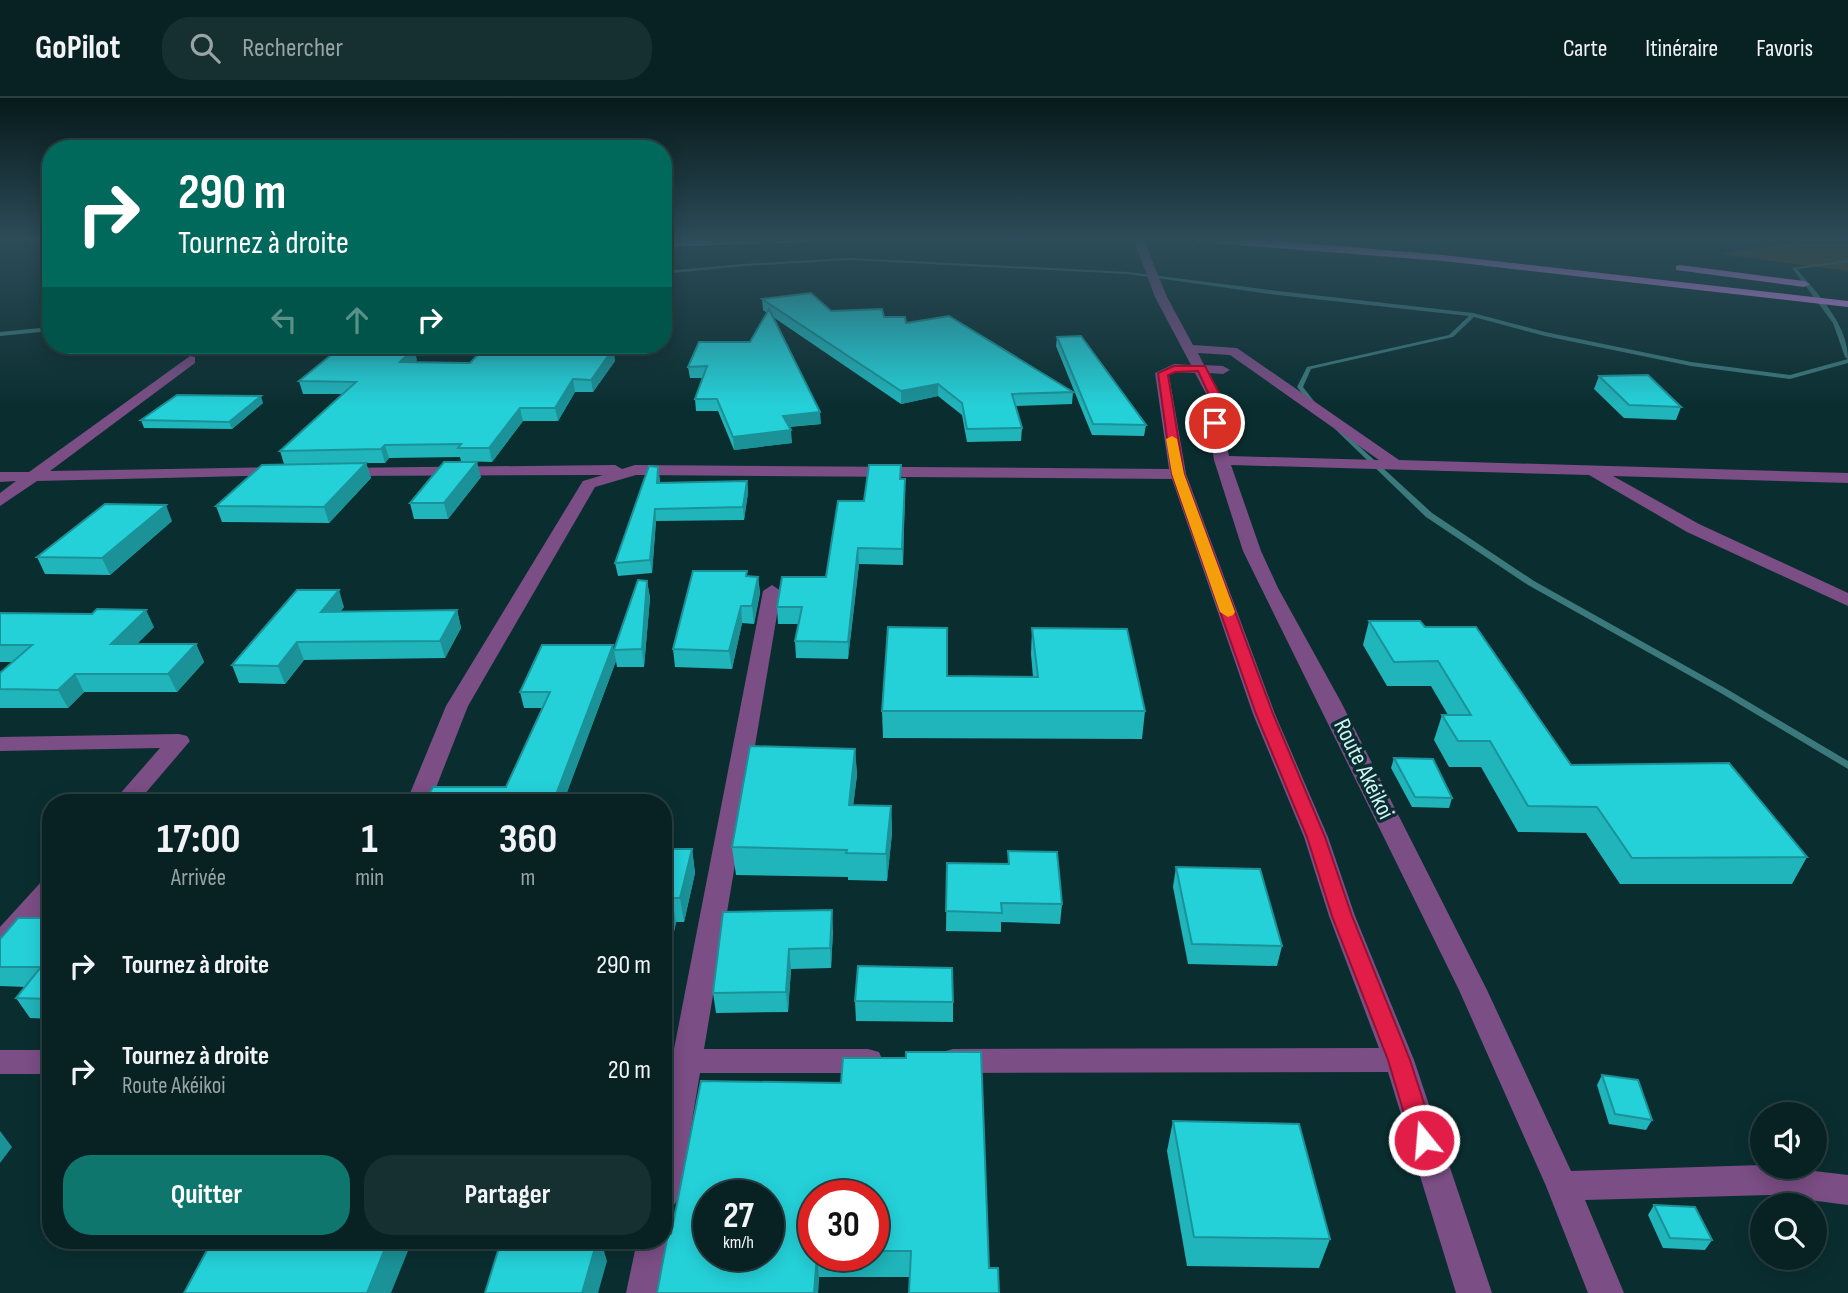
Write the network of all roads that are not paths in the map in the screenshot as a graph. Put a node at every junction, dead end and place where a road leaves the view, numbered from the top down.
1 (1160, 295) edge
2 (1776, 295) edge
3 (1848, 304) edge
4 (190, 360) dead end
5 (1205, 362) junction
6 (1222, 460) junction
7 (1394, 463) junction
8 (1588, 469) junction
9 (635, 470) junction
10 (324, 471) edge
11 (296, 472) edge
12 (1178, 474) junction
13 (34, 476) junction
14 (0, 477) edge
15 (1848, 478) edge
16 (0, 501) edge
17 (772, 591) dead end
18 (1848, 600) edge
19 (0, 744) edge
20 (132, 794) edge
21 (422, 794) edge
22 (42, 897) edge
23 (0, 946) edge
24 (1399, 1060) junction
25 (676, 1061) edge
26 (0, 1062) edge
27 (42, 1062) edge
28 (672, 1102) edge
29 (1562, 1186) junction
30 (1848, 1190) edge
31 (652, 1249) edge
32 (644, 1293) edge
33 (1474, 1293) edge
34 (1606, 1293) edge

1 - 5 street, Route Akéikoi
2 - 3 highway
4 - 13 street
5 - 6 street, Route Akéikoi
5 - 7 street
5 - 12 street
6 - 7 street
6 - 29 street, Route Akéikoi
7 - 8 street
8 - 15 street
8 - 18 street
9 - 10 street
9 - 12 street
9 - 21 street
11 - 13 street
12 - 24 street
13 - 14 street
13 - 16 street
17 - 25 street
19 - 20 street
22 - 23 street
24 - 25 street
24 - 33 street
25 - 28 street
26 - 27 street
29 - 30 street
29 - 34 street, Route Akéikoi
31 - 32 street

